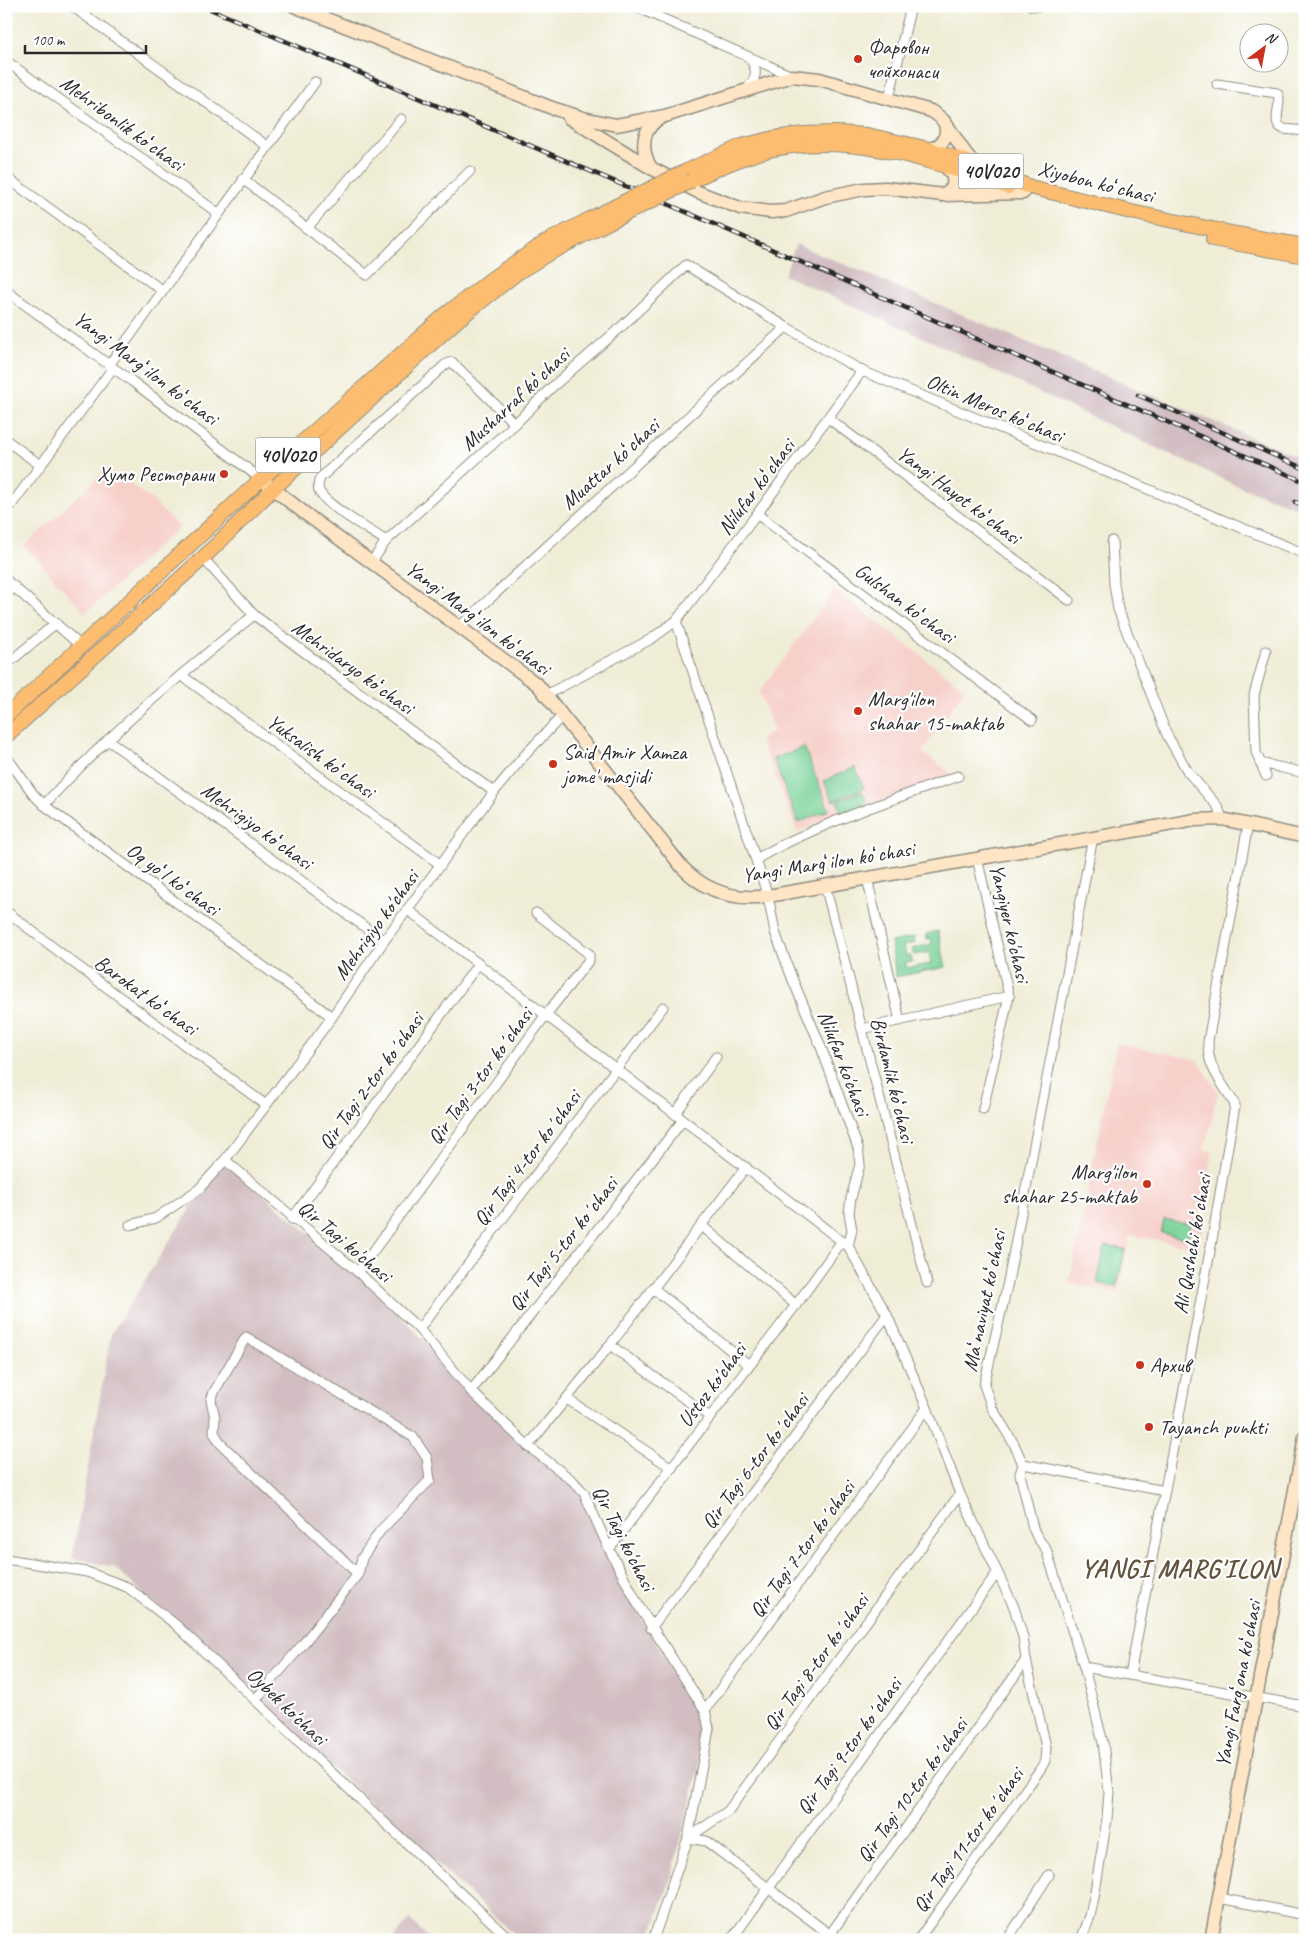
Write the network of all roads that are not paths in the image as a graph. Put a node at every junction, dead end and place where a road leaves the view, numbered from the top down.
1 (72, 6) edge
2 (294, 6) edge
3 (634, 6) edge
4 (911, 6) edge
5 (1032, 6) edge
6 (1039, 6) edge
7 (750, 58) junction
8 (6, 61) edge
9 (792, 76) junction
10 (315, 82) dead end
11 (1217, 84) dead end
12 (746, 90) junction
13 (889, 98) junction
14 (552, 108) junction
15 (665, 116) junction
16 (942, 118) junction
17 (400, 119) dead end
18 (1305, 131) edge
19 (267, 146) junction
20 (929, 149) junction
21 (976, 165) junction
22 (945, 166) junction
23 (651, 168) junction
24 (470, 170) dead end
25 (6, 177) edge
26 (685, 177) junction
27 (243, 179) junction
28 (1023, 193) junction
29 (943, 195) junction
30 (218, 213) junction
31 (594, 223) junction
32 (307, 228) junction
33 (1305, 246) edge
34 (1305, 256) edge
35 (686, 265) joint
36 (6, 291) edge
37 (163, 291) junction
38 (786, 327) junction
39 (111, 366) junction
40 (862, 371) junction
41 (828, 418) junction
42 (515, 424) junction
43 (6, 440) edge
44 (40, 465) junction
45 (261, 479) junction
46 (274, 488) junction
47 (6, 512) edge
48 (758, 514) junction
49 (386, 541) junction
50 (1112, 541) dead end
51 (1305, 554) edge
52 (202, 558) junction
53 (372, 562) junction
54 (6, 580) edge
55 (15, 586) junction
56 (6, 594) edge
57 (1069, 600) dead end
58 (254, 615) junction
59 (676, 622) junction
60 (56, 623) junction
61 (459, 627) junction
62 (81, 646) junction
63 (1266, 650) dead end
64 (6, 665) edge
65 (181, 675) junction
66 (546, 695) junction
67 (6, 716) edge
68 (562, 716) junction
69 (1032, 720) dead end
70 (6, 736) edge
71 (108, 740) junction
72 (6, 756) edge
73 (1260, 763) junction
74 (1305, 773) edge
75 (958, 776) dead end
76 (1266, 776) dead end
77 (494, 792) junction
78 (44, 805) junction
79 (1222, 819) junction
80 (1248, 825) junction
81 (1093, 837) junction
82 (1305, 837) edge
83 (977, 858) junction
84 (756, 859) junction
85 (441, 865) junction
86 (867, 878) junction
87 (826, 885) junction
88 (768, 896) junction
89 (408, 910) junction
90 (6, 911) edge
91 (536, 913) dead end
92 (384, 941) junction
93 (479, 963) junction
94 (1009, 996) junction
95 (663, 1007) dead end
96 (545, 1016) junction
97 (332, 1017) junction
98 (900, 1021) junction
99 (862, 1028) junction
100 (716, 1057) dead end
101 (616, 1070) junction
102 (266, 1105) junction
103 (983, 1109) dead end
104 (679, 1117) junction
105 (225, 1160) junction
106 (746, 1167) junction
107 (292, 1219) junction
108 (130, 1225) dead end
109 (702, 1226) junction
110 (845, 1243) junction
111 (358, 1272) junction
112 (927, 1283) dead end
113 (653, 1288) junction
114 (796, 1305) junction
115 (887, 1315) junction
116 (419, 1329) junction
117 (610, 1345) junction
118 (749, 1365) junction
119 (471, 1391) junction
120 (568, 1400) junction
121 (927, 1408) junction
122 (710, 1416) junction
123 (1305, 1436) edge
124 (528, 1446) junction
125 (1023, 1464) junction
126 (672, 1468) junction
127 (1165, 1491) junction
128 (960, 1494) junction
129 (609, 1549) junction
130 (6, 1559) edge
131 (997, 1573) junction
132 (358, 1574) junction
133 (651, 1628) junction
134 (1026, 1660) junction
135 (1084, 1667) junction
136 (1130, 1675) junction
137 (1257, 1697) junction
138 (256, 1700) junction
139 (1305, 1706) edge
140 (705, 1710) junction
141 (688, 1838) junction
142 (1049, 1875) dead end
143 (769, 1887) junction
144 (1219, 1898) junction
145 (1305, 1915) edge
146 (831, 1938) edge
147 (511, 1940) edge
148 (653, 1940) edge
149 (731, 1940) edge
150 (918, 1940) edge
151 (1007, 1940) edge
152 (1080, 1940) edge
153 (1211, 1940) edge

1 - 19 street
2 - 14 main road
3 - 7 street
4 - 13 street
5 - 6 street
7 - 9 street
7 - 12 street
8 - 30 street, Mehribonlik koʻchasi
9 - 12 main road
9 - 13 main road
10 - 19 street
11 - 18 street
12 - 15 main road
13 - 16 main road
14 - 15 main road
14 - 23 main road
15 - 23 main road
16 - 20 main road
16 - 21 main road
17 - 32 street
19 - 27 street
20 - 21 main road, Xiyobon koʻchasi / 40V020
20 - 26 main road, Xiyobon koʻchasi / 40V020
21 - 33 main road, Xiyobon koʻchasi / 40V020
22 - 26 main road, Xiyobon koʻchasi / 40V020
22 - 28 main road, Xiyobon koʻchasi / 40V020
22 - 29 main road
23 - 29 main road
24 - 32 street
25 - 37 street
26 - 31 main road, 40V020, bridge
27 - 30 street
27 - 32 street
28 - 29 main road
28 - 34 main road, Xiyobon koʻchasi / 40V020
30 - 37 street
31 - 45 main road, 40V020
31 - 46 main road, 40V020
35 - 38 street, Oltin Meros koʻchasi
35 - 42 street, Musharraf koʻchasi
36 - 39 street, Yangi Margʻilon koʻchasi
37 - 39 street
38 - 40 street, Oltin Meros koʻchasi
38 - 61 street, Muattar koʻchasi
39 - 44 street
39 - 45 street, Yangi Margʻilon koʻchasi
40 - 41 street, Nilufar koʻchasi
40 - 51 street, Oltin Meros koʻchasi
41 - 48 street, Nilufar koʻchasi
41 - 57 street, Yangi Hayot koʻchasi
42 - 49 street, Musharraf koʻchasi
42 - 49 street
43 - 44 street
44 - 47 street
45 - 46 main road, Yangi Margʻilon koʻchasi
45 - 62 main road, 40V020
46 - 52 main road, 40V020
46 - 53 main road, Yangi Margʻilon koʻchasi
48 - 59 street, Nilufar koʻchasi
48 - 69 street, Gulshan koʻchasi
49 - 53 street, Musharraf koʻchasi
50 - 79 street
52 - 58 street, Mehridaryo koʻchasi
52 - 70 main road, 40V020
53 - 61 main road, Yangi Margʻilon koʻchasi
54 - 55 street
55 - 56 street
55 - 60 street
58 - 65 street
58 - 77 street, Mehridaryo koʻchasi
59 - 66 street, Nilufar koʻchasi
59 - 84 street
60 - 62 street
60 - 64 street
61 - 66 main road, Yangi Margʻilon koʻchasi
62 - 67 main road, 40V020
63 - 73 street
65 - 71 street
65 - 85 street, Yuksalish koʻchasi
66 - 68 main road, Yangi Margʻilon koʻchasi
68 - 77 street, Mehrigiyo ko'chasi
68 - 88 main road, Yangi Margʻilon koʻchasi
71 - 78 street
71 - 92 street, Mehrigiyo koʻchasi
72 - 78 street, Oq yoʻl koʻchasi
73 - 74 street
73 - 76 street
75 - 84 street
77 - 85 street, Mehrigiyo ko'chasi
78 - 97 street, Oq yoʻl koʻchasi
79 - 80 main road, Yangi Margʻilon koʻchasi
79 - 81 main road, Yangi Margʻilon koʻchasi
80 - 82 main road, Yangi Margʻilon koʻchasi
80 - 127 street, Ali Qushchi koʻchasi
81 - 83 main road, Yangi Margʻilon koʻchasi
81 - 125 street, Maʻnaviyat koʻchasi
83 - 86 main road, Yangi Margʻilon koʻchasi
83 - 94 street, Yangiyer ko'chasi
84 - 88 street
85 - 89 street, Mehrigiyo ko'chasi
86 - 87 main road, Yangi Margʻilon koʻchasi
86 - 98 street
87 - 88 main road, Yangi Margʻilon koʻchasi
87 - 99 street, Birdamlik koʻchasi
88 - 110 street, Nilufar ko'chasi
89 - 92 street, Mehrigiyo ko'chasi
89 - 93 street
90 - 102 street, Barokat koʻchasi
91 - 96 street, Qir Tagi 3-tor koʼchasi
92 - 97 street, Mehrigiyo ko'chasi
93 - 96 street
93 - 107 street, Qir Tagi 2-tor koʼchasi
94 - 98 street, Yangiyer ko'chasi
94 - 103 street
95 - 101 street, Qir Tagi 4-tor koʼchasi
96 - 101 street
96 - 111 street, Qir Tagi 3-tor koʼchasi
97 - 102 street, Mehrigiyo ko'chasi
98 - 99 street, Yangiyer ko'chasi
99 - 112 street, Birdamlik koʻchasi
100 - 104 street, Qir Tagi 5-tor koʼchasi
101 - 104 street
101 - 116 street, Qir Tagi 4-tor koʼchasi
102 - 105 street, Mehrigiyo ko'chasi
104 - 106 street
104 - 119 street, Qir Tagi 5-tor koʼchasi
105 - 107 street, Qir Tagi ko'chasi
105 - 108 street, Mehrigiyo ko'chasi
106 - 109 street
106 - 110 street
107 - 111 street, Qir Tagi ko'chasi
109 - 113 street
109 - 114 street
110 - 114 street, Ustoz ko'chasi
110 - 115 street
111 - 116 street, Qir Tagi ko'chasi
113 - 117 street
113 - 118 street
114 - 118 street, Ustoz ko'chasi
115 - 121 street
115 - 133 street, Qir Tagi 6-tor koʼchasi
116 - 119 street, Qir Tagi ko'chasi
117 - 120 street
117 - 122 street
118 - 122 street, Ustoz ko'chasi
119 - 124 street, Qir Tagi ko'chasi
120 - 124 street
120 - 126 street
121 - 128 street
121 - 140 street, Qir Tagi 7-tor koʼchasi
122 - 126 street, Ustoz ko'chasi
123 - 137 main road, Yangi Fargʻona koʻchasi
124 - 129 street, Qir Tagi ko'chasi
125 - 127 street
125 - 135 street, Maʻnaviyat koʻchasi
126 - 129 street, Ustoz ko'chasi
127 - 136 street, Ali Qushchi koʻchasi
128 - 131 street
128 - 141 street, Qir Tagi 8-tor koʼchasi
129 - 133 street, Qir Tagi ko'chasi
130 - 138 street, Oybek ko'chasi
131 - 134 street
131 - 143 street, Qir Tagi 9-tor koʼchasi
132 - 132 street
132 - 138 street
133 - 140 street, Qir Tagi ko'chasi
134 - 146 street, Qir Tagi 10-tor koʼchasi
134 - 150 street, Qir Tagi 11-tor koʼchasi
135 - 136 street
135 - 152 street, Maʻnaviyat koʻchasi
136 - 137 street
137 - 139 street
137 - 144 main road, Yangi Fargʻona koʻchasi
138 - 147 street, Oybek ko'chasi
140 - 141 street, Qir Tagi ko'chasi
141 - 143 street
141 - 148 street, Qir Tagi ko'chasi
142 - 151 street
143 - 146 street
143 - 149 street, Qir Tagi 9-tor koʼchasi
144 - 145 street
144 - 153 main road, Yangi Fargʻona koʻchasi

